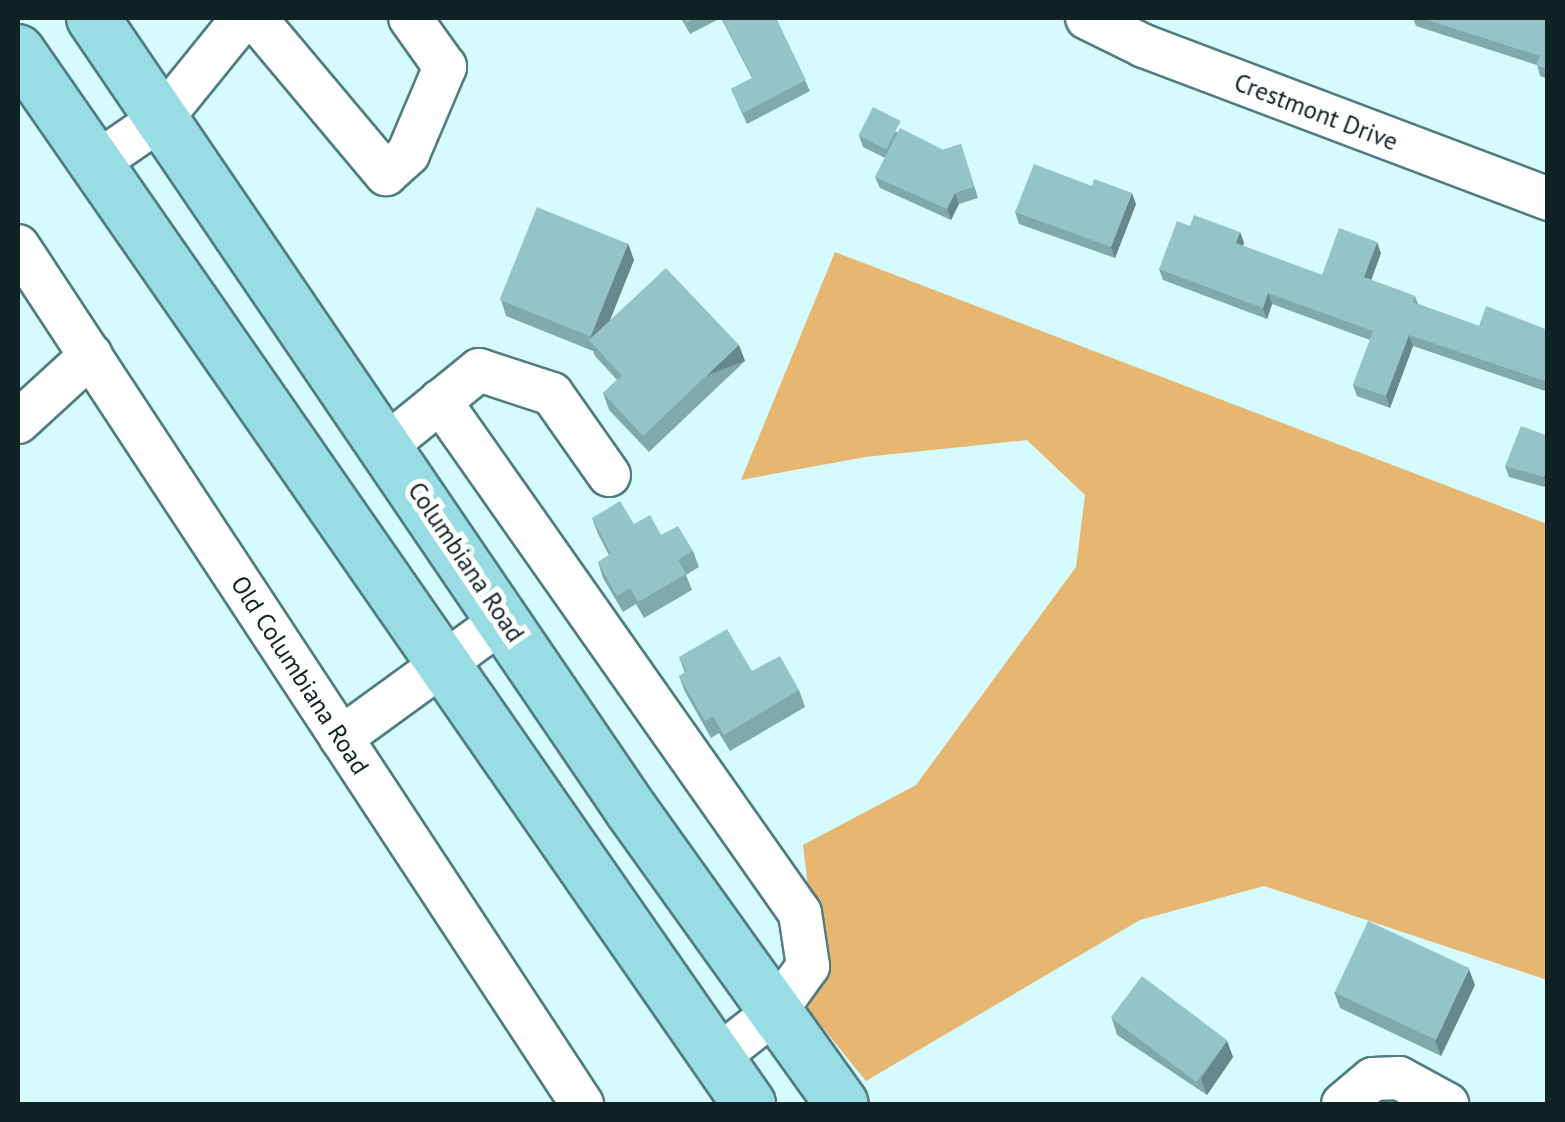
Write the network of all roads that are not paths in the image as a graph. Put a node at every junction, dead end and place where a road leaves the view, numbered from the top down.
1 (93, 18) edge
2 (243, 18) edge
3 (255, 18) edge
4 (410, 18) edge
5 (1087, 18) edge
6 (18, 51) edge
7 (162, 118) junction
8 (95, 164) junction
9 (1548, 200) edge
10 (18, 246) edge
11 (91, 355) junction
12 (440, 400) junction
13 (18, 422) edge
14 (388, 444) junction
15 (609, 475) dead end
16 (505, 619) junction
17 (444, 668) junction
18 (341, 738) junction
19 (775, 1012) junction
20 (716, 1058) junction
21 (582, 1104) edge
22 (749, 1104) edge
23 (842, 1104) edge
24 (1342, 1104) edge
25 (1447, 1104) edge

1 - 7 main road, Columbiana Road
2 - 7 street
3 - 4 street
5 - 9 street, Crestmont Drive
6 - 8 main road
7 - 8 street
7 - 14 main road, Columbiana Road
8 - 17 main road
10 - 11 street, Old Columbiana Road
11 - 13 street
11 - 18 street, Old Columbiana Road
12 - 14 street
12 - 15 street
12 - 19 street
14 - 16 main road, Columbiana Road
16 - 17 street
16 - 19 main road, Columbiana Road
17 - 18 street
17 - 20 main road
18 - 21 street, Old Columbiana Road
19 - 20 street
19 - 23 main road, Columbiana Road
20 - 22 main road
24 - 25 street

